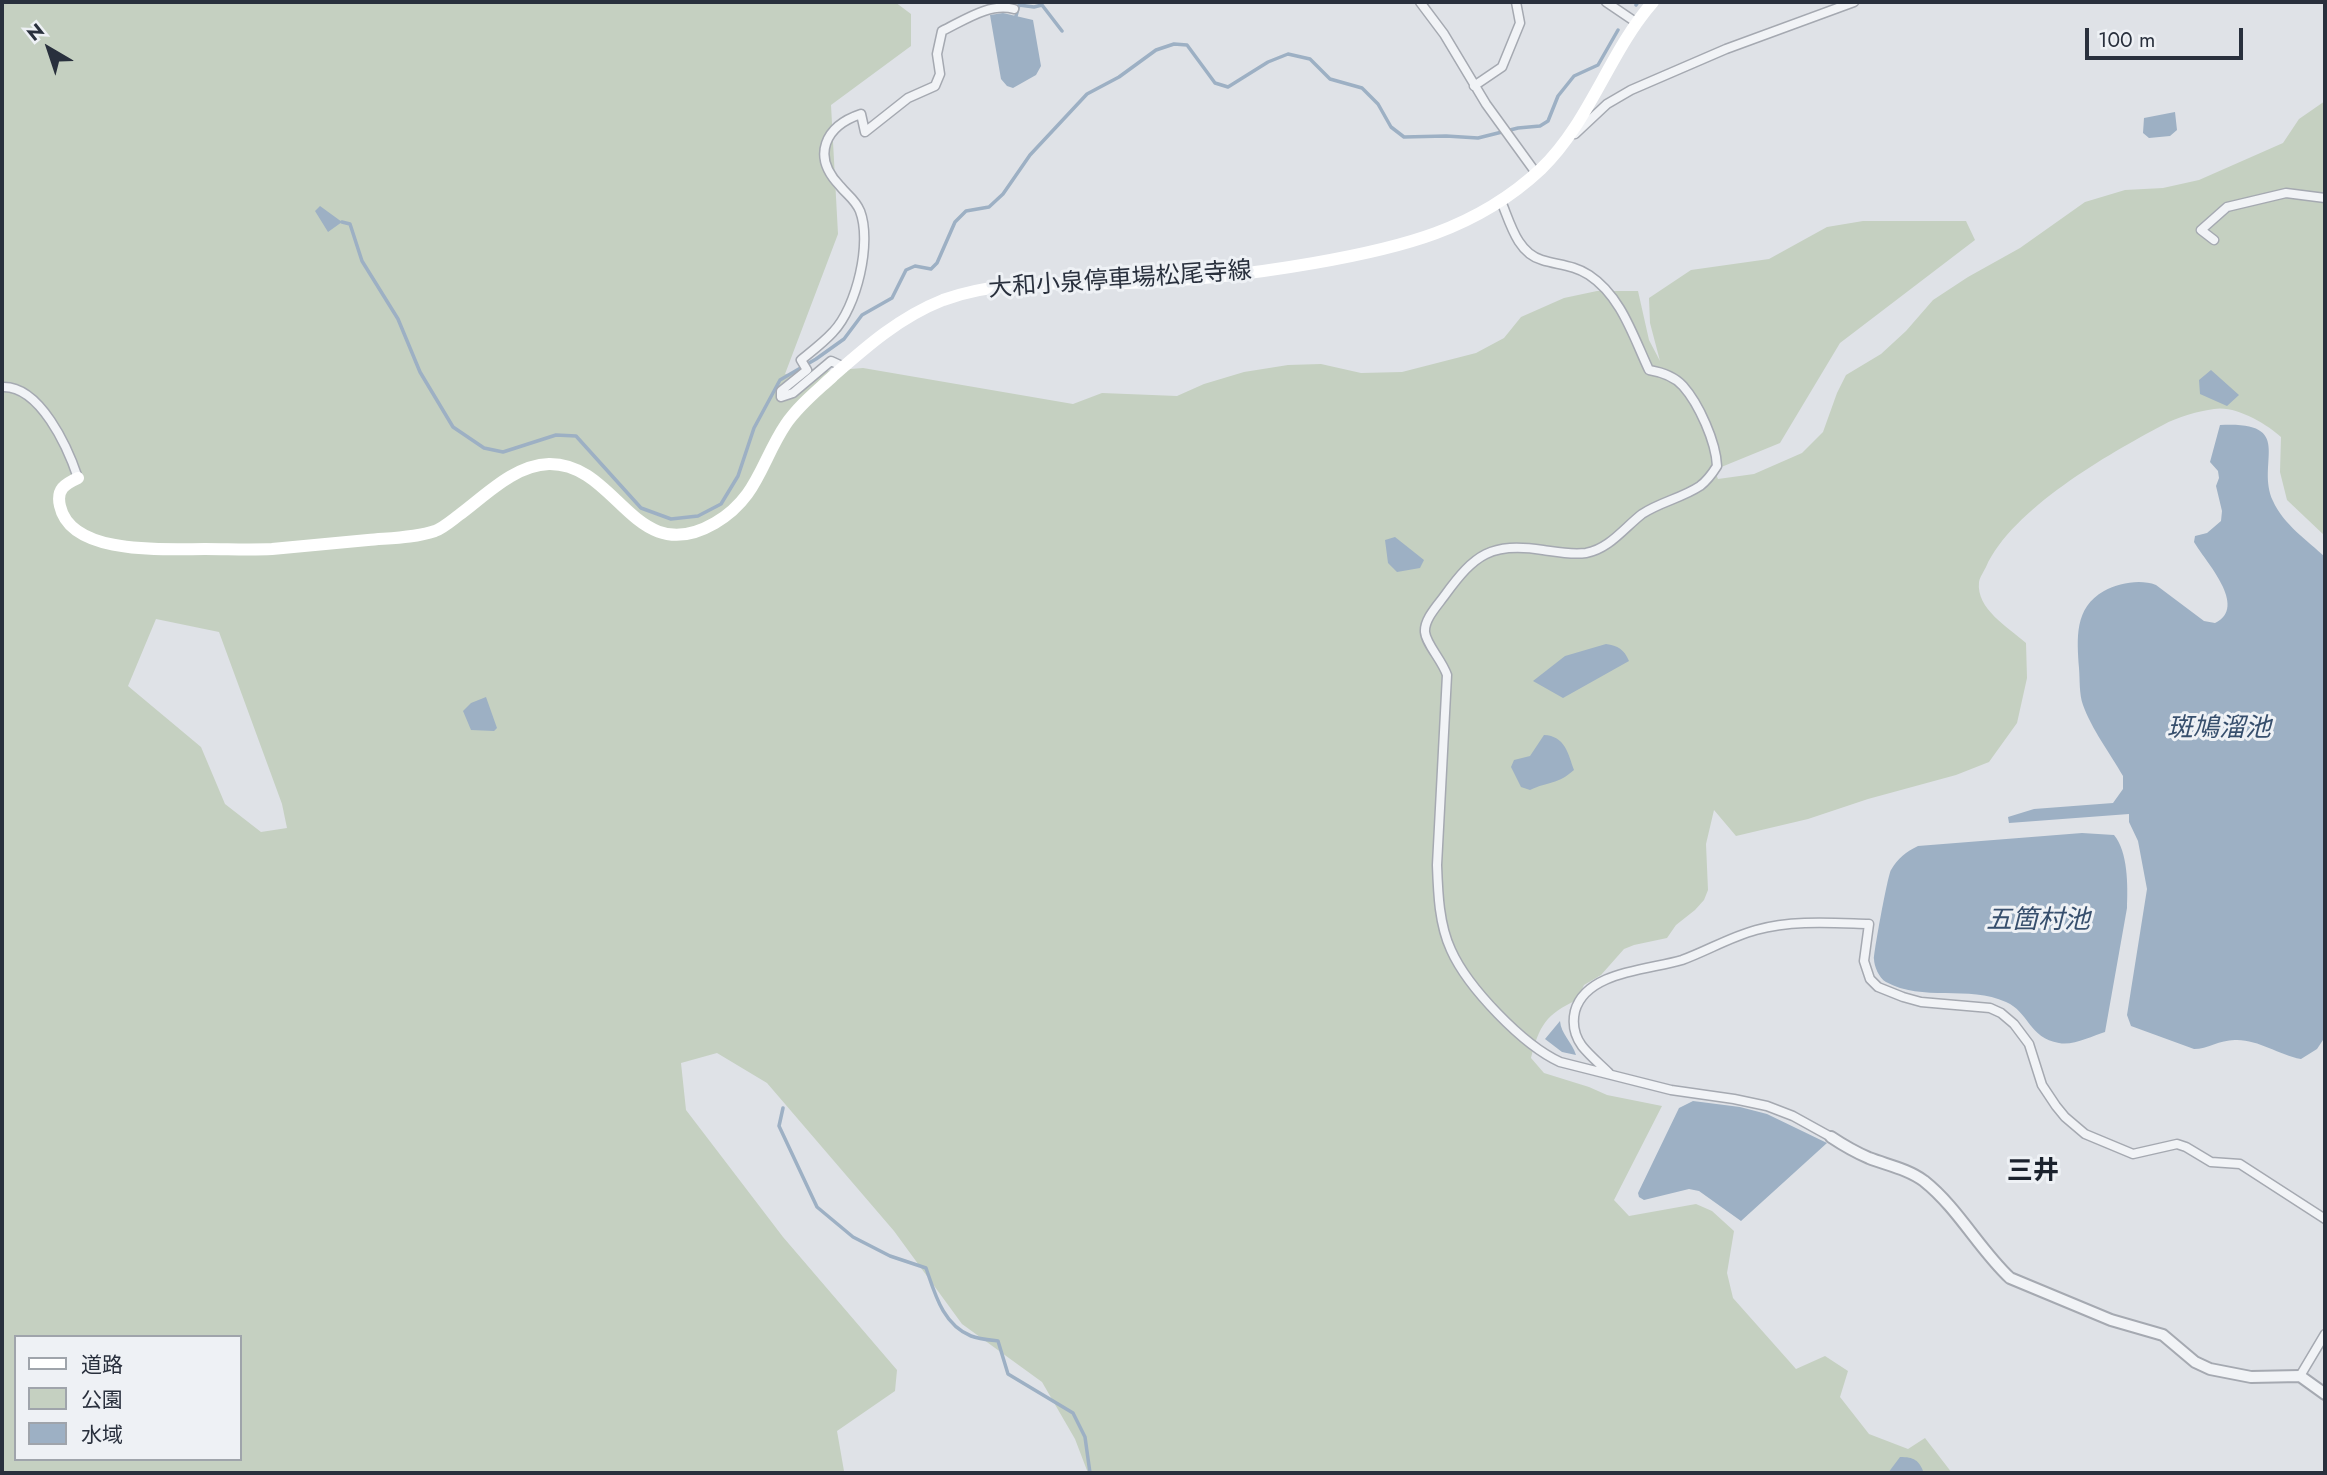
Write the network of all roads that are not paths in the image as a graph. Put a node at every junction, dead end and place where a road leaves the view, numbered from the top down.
1 (1516, 2) edge
2 (1606, 2) edge
3 (1653, 2) edge
4 (1854, 2) edge
5 (1424, 3) edge
6 (1014, 9) dead end
7 (1637, 23) junction
8 (1474, 86) junction
9 (1560, 148) junction
10 (1536, 173) junction
11 (2325, 198) edge
12 (1501, 201) junction
13 (2214, 240) dead end
14 (844, 366) junction
15 (2, 387) edge
16 (78, 478) joint
17 (1610, 1074) junction
18 (1831, 1137) joint
19 (2325, 1219) edge
20 (2325, 1334) edge
21 (2300, 1376) junction
22 (2325, 1394) edge

1 - 8 street
2 - 7 street
3 - 7 main road, 大和小泉停車場松尾寺線
4 - 9 street
5 - 8 street
6 - 14 street
7 - 9 main road, 大和小泉停車場松尾寺線
8 - 10 street
9 - 10 main road, 大和小泉停車場松尾寺線
10 - 12 main road, 大和小泉停車場松尾寺線
11 - 13 street
12 - 14 main road, 大和小泉停車場松尾寺線
12 - 17 street
14 - 16 main road, 大和小泉停車場松尾寺線
15 - 16 street
17 - 18 street
17 - 19 street
18 - 21 street
20 - 21 street
21 - 22 street

